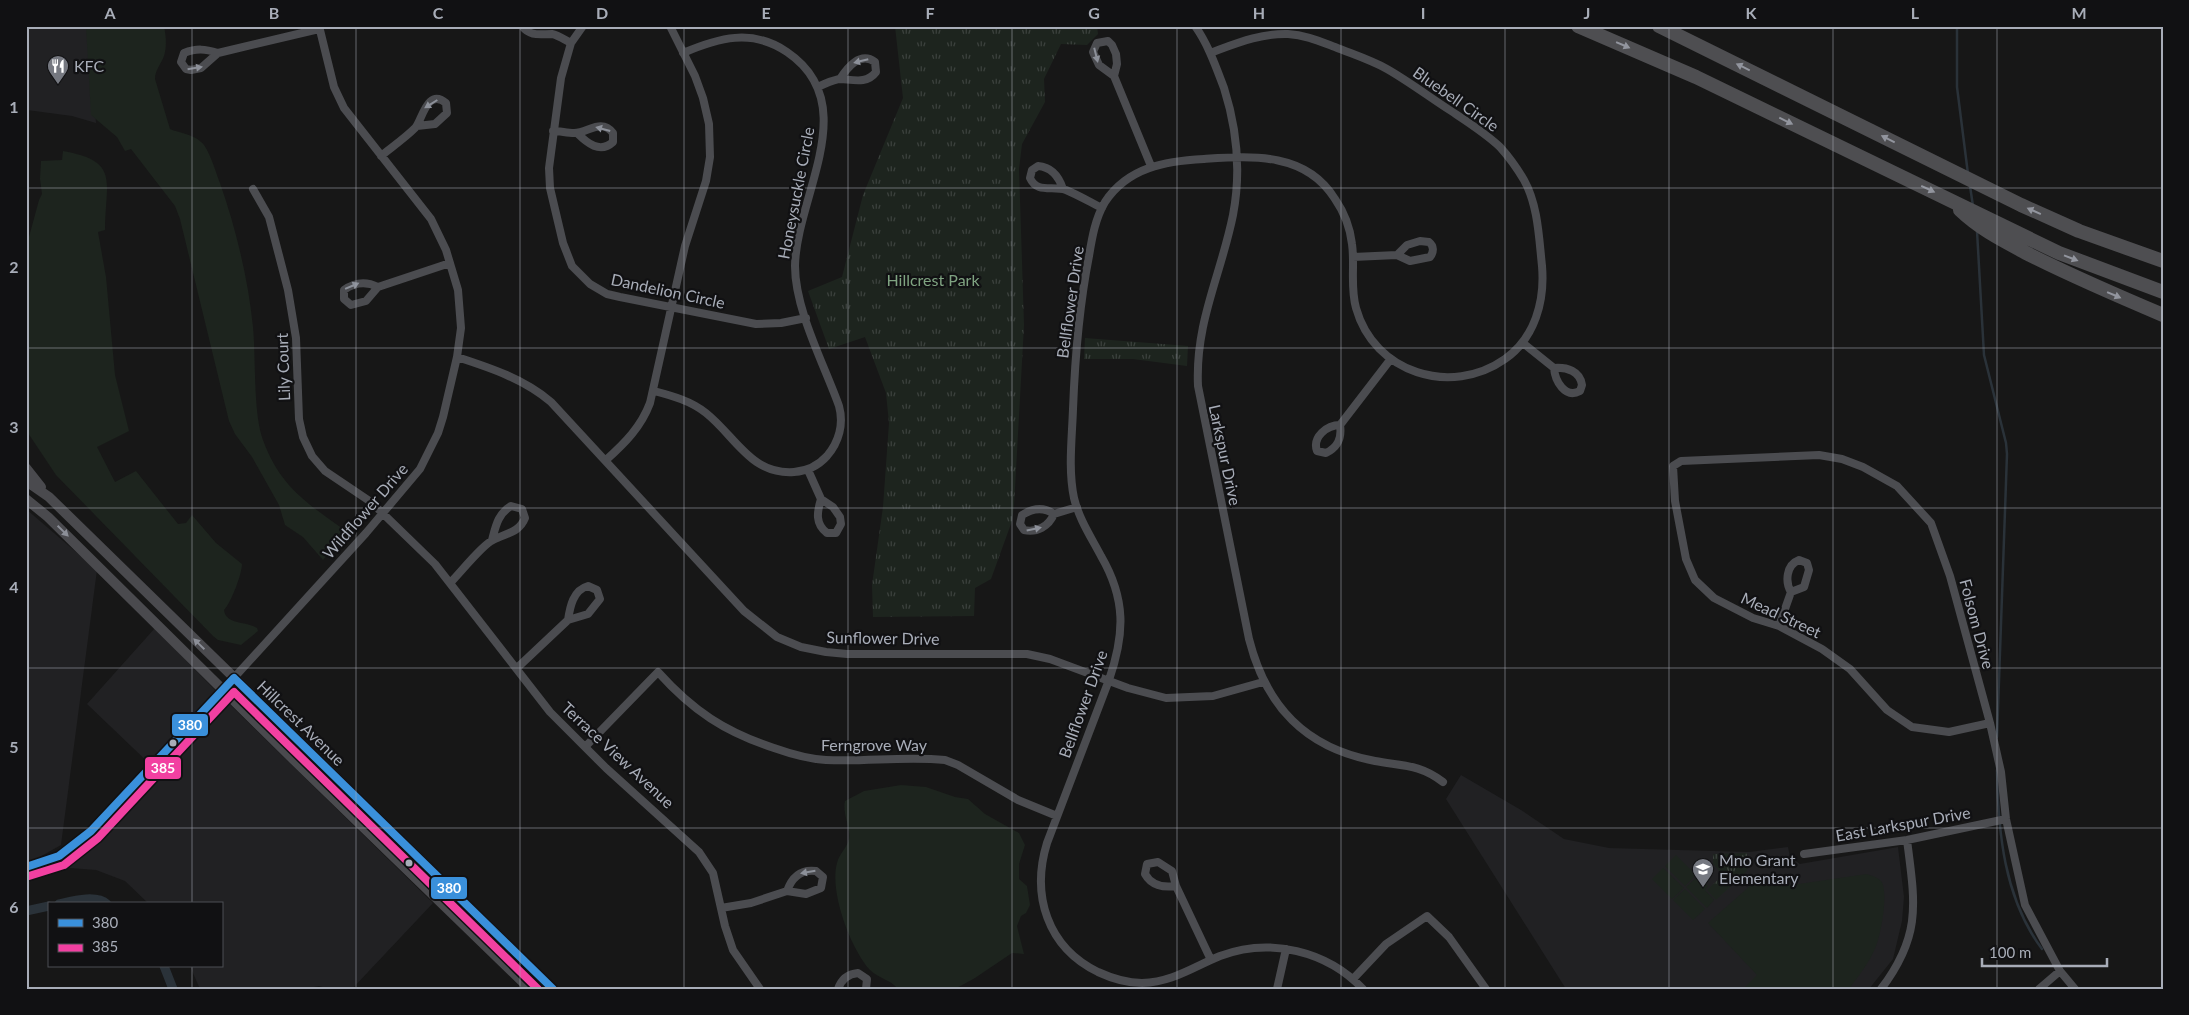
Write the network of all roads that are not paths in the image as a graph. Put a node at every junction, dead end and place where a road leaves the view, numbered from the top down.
1 (522, 26) edge
2 (584, 26) edge
3 (670, 26) edge
4 (1195, 26) edge
5 (1578, 26) edge
6 (1660, 26) edge
7 (319, 27) edge
8 (552, 30) edge
9 (571, 43) junction
10 (218, 54) dead end
11 (683, 54) junction
12 (1210, 54) junction
13 (1114, 76) dead end
14 (840, 79) dead end
15 (818, 86) junction
16 (417, 126) dead end
17 (553, 131) junction
18 (577, 133) dead end
19 (381, 156) junction
20 (1237, 157) junction
21 (1151, 166) junction
22 (253, 189) dead end
23 (1063, 189) dead end
24 (1948, 199) junction
25 (1102, 208) junction
26 (2079, 231) junction
27 (2163, 251) edge
28 (1397, 255) dead end
29 (1353, 256) junction
30 (2163, 261) edge
31 (450, 263) junction
32 (378, 287) dead end
33 (2163, 292) edge
34 (671, 307) junction
35 (2163, 315) edge
36 (806, 318) junction
37 (1523, 343) junction
38 (458, 357) junction
39 (1390, 360) junction
40 (1554, 368) dead end
41 (654, 391) junction
42 (1340, 425) dead end
43 (606, 460) junction
44 (1681, 461) joint
45 (26, 468) edge
46 (808, 470) junction
47 (26, 481) edge
48 (49, 497) junction
49 (26, 499) edge
50 (821, 499) dead end
51 (1077, 508) junction
52 (383, 514) junction
53 (1054, 514) dead end
54 (492, 540) junction
55 (451, 582) junction
56 (1792, 592) dead end
57 (568, 620) junction
58 (1779, 626) junction
59 (517, 668) junction
60 (234, 678) junction
61 (1109, 680) junction
62 (1263, 682) junction
63 (224, 690) junction
64 (1990, 723) junction
65 (585, 747) junction
66 (1443, 782) dead end
67 (1058, 816) junction
68 (2006, 819) junction
69 (1907, 840) junction
70 (1804, 854) dead end
71 (26, 867) edge
72 (1176, 886) dead end
73 (787, 891) junction
74 (431, 893) junction
75 (721, 908) junction
76 (482, 920) junction
77 (1286, 949) junction
78 (1211, 960) junction
79 (2060, 971) junction
80 (1353, 978) junction
81 (1139, 986) edge
82 (530, 989) edge
83 (553, 989) edge
84 (760, 989) edge
85 (838, 989) edge
86 (866, 989) edge
87 (1277, 989) edge
88 (1364, 989) edge
89 (1486, 989) edge
90 (1881, 989) edge
91 (2039, 989) edge
92 (2075, 989) edge

1 - 8 street
2 - 9 street, Dandelion Circle
3 - 11 street
4 - 12 street, Larkspur Drive
5 -> 24 highway
26 -> 6 highway
7 - 10 street
7 - 19 street, Wildflower Drive
8 - 9 street
9 - 17 street, Dandelion Circle
11 - 15 street, Honeysuckle Circle
11 - 34 street
12 - 20 street, Larkspur Drive
12 - 37 street, Bluebell Circle
13 - 21 street
14 - 15 street
15 - 36 street, Honeysuckle Circle
16 - 19 street
17 - 18 street
17 - 34 street, Dandelion Circle
19 - 31 street, Wildflower Drive
20 - 21 street, Bellflower Drive
20 - 29 street, Bluebell Circle
20 - 62 street, Larkspur Drive
21 - 25 street, Bellflower Drive
22 - 52 street, Lily Court
23 - 25 street
24 -> 33 highway
24 -> 35 highway
25 - 51 street, Bellflower Drive
26 - 27 highway
26 - 30 highway
28 - 29 street
29 - 39 street, Bluebell Circle
31 - 32 street
31 - 38 street, Wildflower Drive
34 - 36 street, Dandelion Circle
34 - 41 street
36 - 46 street, Honeysuckle Circle
37 - 39 street, Bluebell Circle
37 - 40 street
38 - 43 street, Sunflower Drive
38 - 52 street, Wildflower Drive
39 - 42 street
41 - 43 street
41 - 46 street
43 - 61 street, Sunflower Drive
44 - 58 street, Mead Street
44 - 64 street, Folsom Drive
45 - 48 main road
46 - 50 street
47 - 48 main road, Hillcrest Avenue
60 -> 48 main road, Hillcrest Avenue
49 -> 63 main road, Hillcrest Avenue
51 - 53 street
51 - 61 street, Bellflower Drive
52 - 55 street, Terrace View Avenue
52 - 60 street, Wildflower Drive
54 - 54 street
54 - 55 street
55 - 59 street, Terrace View Avenue
56 - 58 street
57 - 57 street
57 - 59 street
58 - 64 street, Mead Street
59 - 65 street, Terrace View Avenue
60 - 63 street, Wildflower Drive
60 - 76 main road, Hillcrest Avenue
61 - 62 street, Sunflower Drive
61 - 67 street, Bellflower Drive
62 - 66 street, Larkspur Drive
63 - 71 street, Wildflower Drive
63 - 74 main road, Hillcrest Avenue
64 - 68 street, Folsom Drive
65 - 67 street, Ferngrove Way
65 - 75 street, Terrace View Avenue
67 - 81 street, Bellflower Drive
68 - 69 street, East Larkspur Drive
68 - 79 street, Folsom Drive
69 - 70 street, East Larkspur Drive
69 - 90 street
72 - 78 street
73 -> 73 street
73 - 75 street
74 - 76 main road
74 - 82 main road, Hillcrest Avenue
75 - 84 street, Terrace View Avenue
76 - 83 main road, Hillcrest Avenue
77 - 78 street, Bellflower Drive
77 - 80 street, Bellflower Drive
77 - 87 street
78 - 81 street, Bellflower Drive
79 - 91 street
79 - 92 street, Folsom Drive
80 - 88 street, Bellflower Drive
80 - 89 street
85 - 86 street

